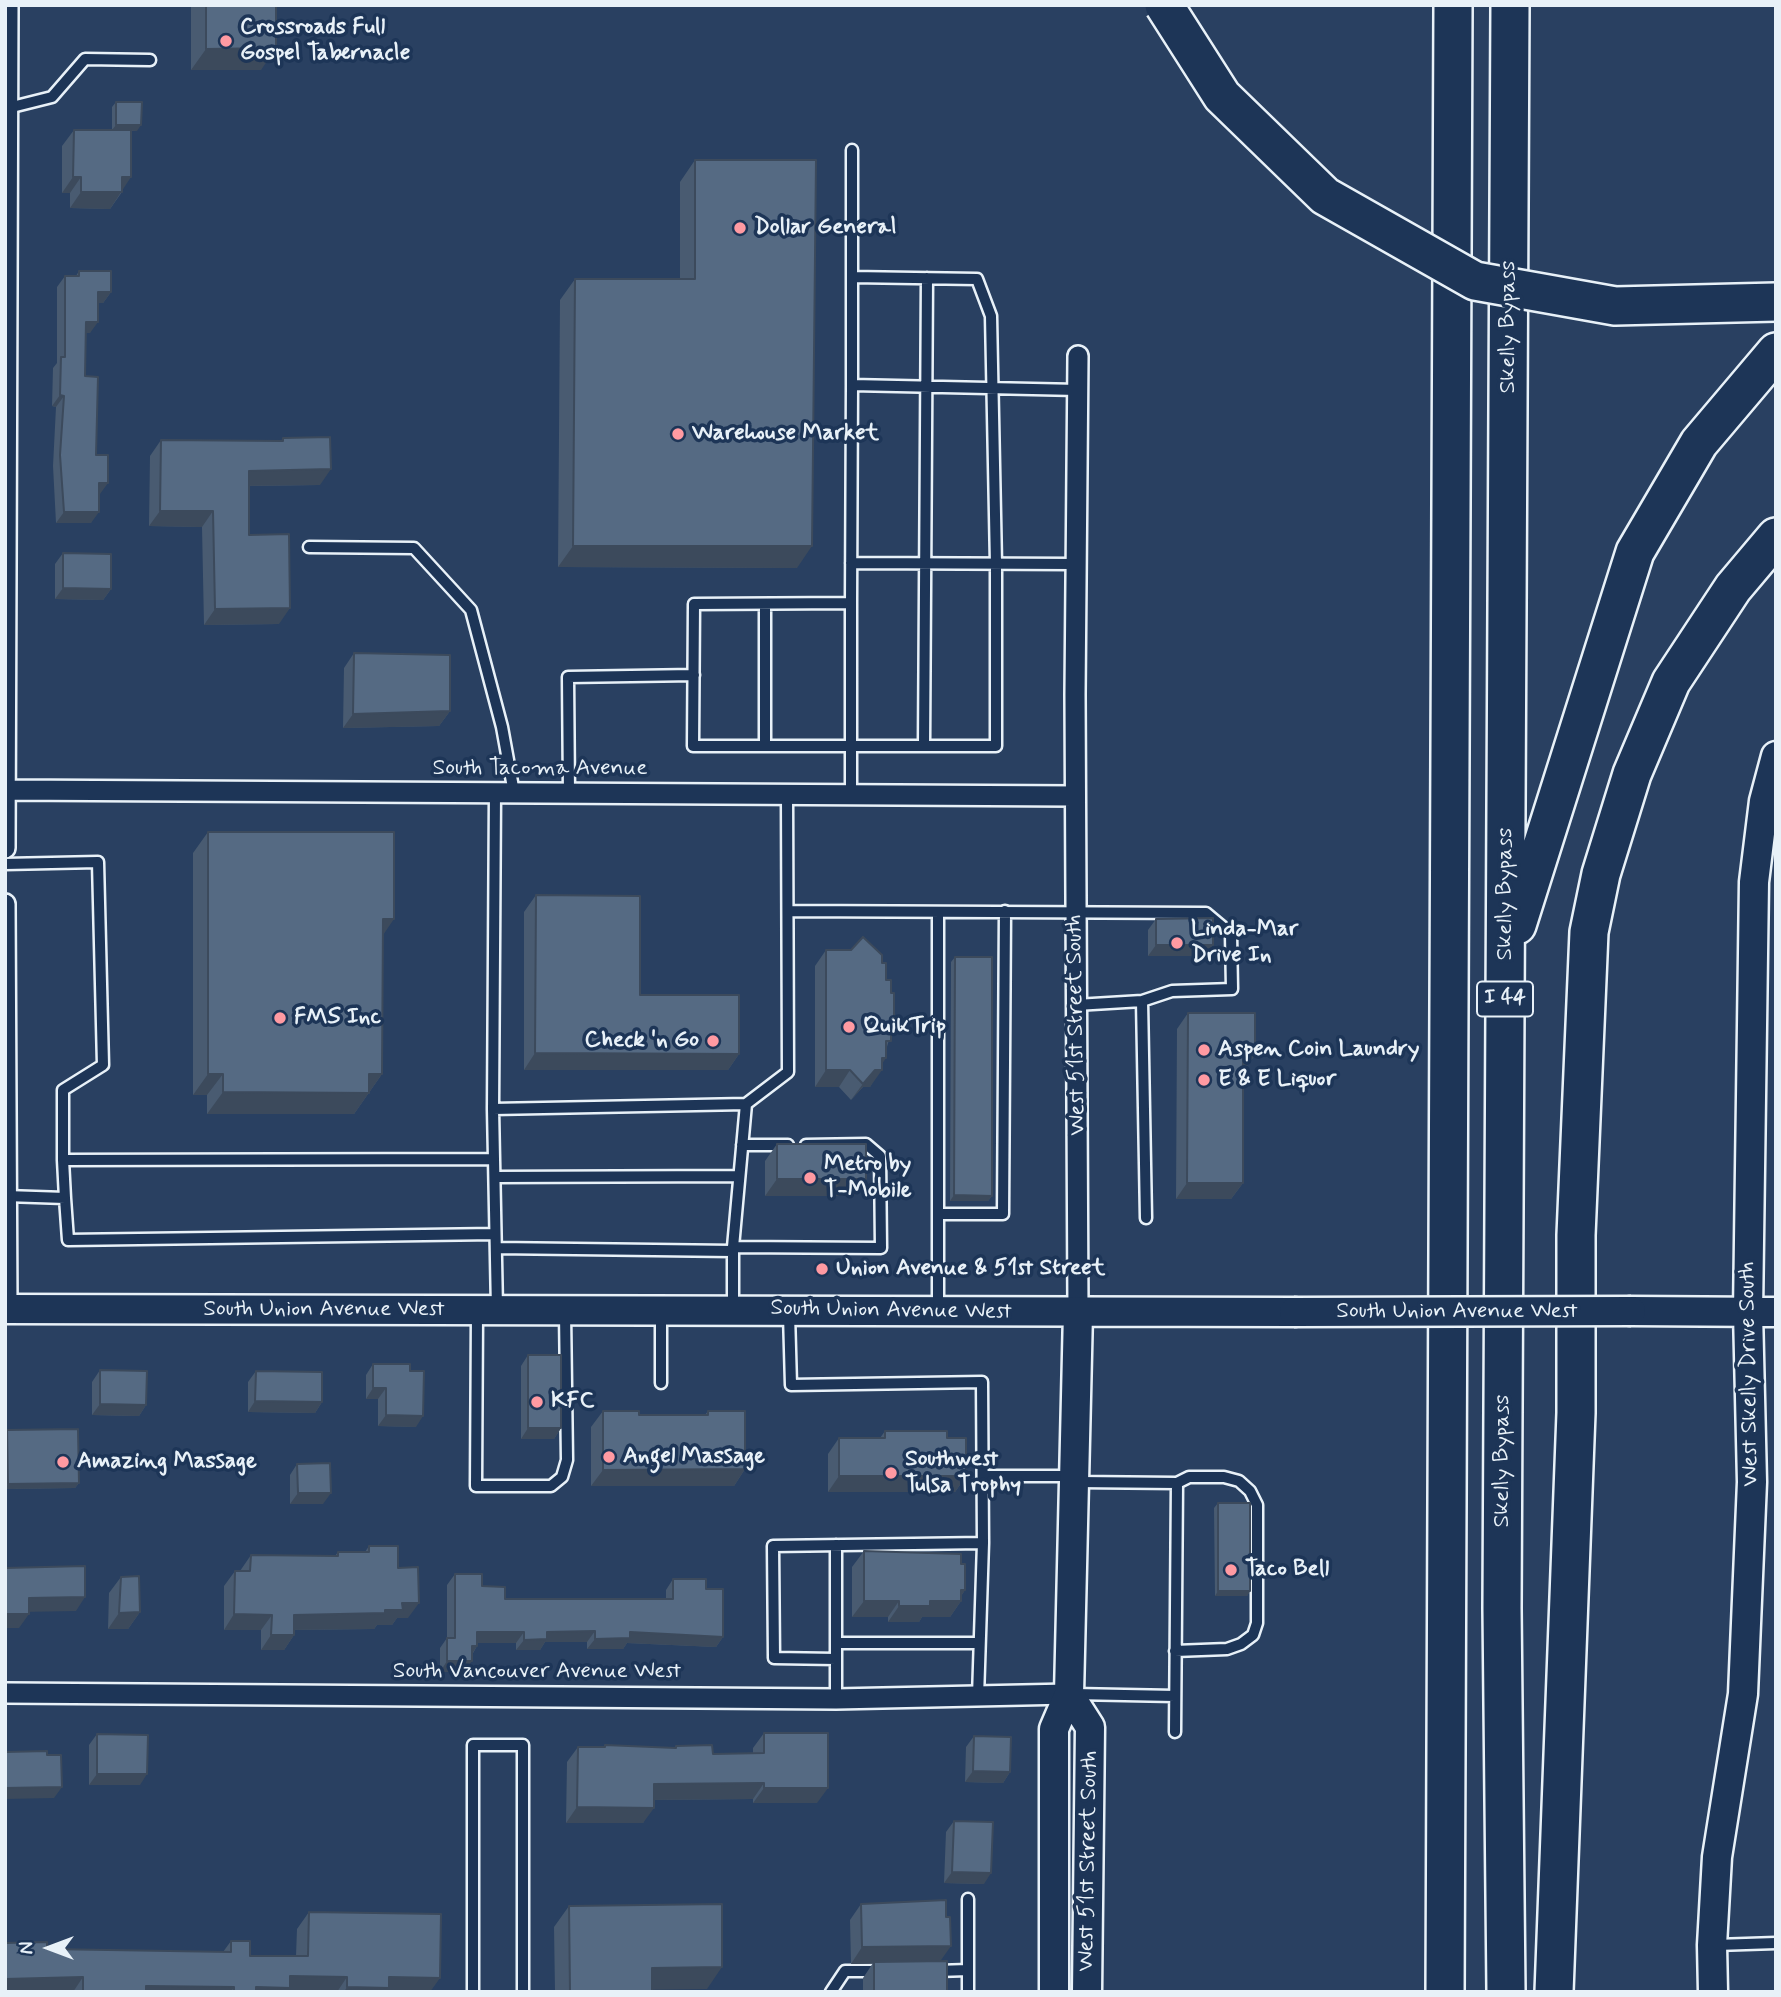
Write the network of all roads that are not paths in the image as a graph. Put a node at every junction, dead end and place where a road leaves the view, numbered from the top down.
1 (8, 5) edge
2 (1164, 5) edge
3 (1453, 5) edge
4 (1510, 5) edge
5 (150, 60) dead end
6 (8, 108) junction
7 (852, 150) dead end
8 (6, 251) edge
9 (852, 277) junction
10 (927, 278) junction
11 (1776, 302) edge
12 (1776, 352) edge
13 (1077, 356) dead end
14 (852, 386) junction
15 (926, 387) junction
16 (990, 388) junction
17 (1077, 390) junction
18 (1776, 537) edge
19 (309, 547) dead end
20 (6, 559) edge
21 (851, 563) junction
22 (925, 563) junction
23 (996, 564) junction
24 (1075, 564) junction
25 (851, 603) junction
26 (765, 604) junction
27 (694, 675) junction
28 (5, 712) edge
29 (765, 746) junction
30 (851, 746) junction
31 (924, 746) junction
32 (1776, 756) edge
33 (5, 790) edge
34 (504, 793) junction
35 (569, 793) junction
36 (787, 795) junction
37 (851, 795) junction
38 (1075, 796) junction
39 (5, 848) edge
40 (5, 864) edge
41 (5, 904) edge
42 (788, 911) junction
43 (1005, 911) junction
44 (938, 912) junction
45 (1075, 912) junction
46 (1506, 959) junction
47 (1142, 1001) junction
48 (1076, 1005) junction
49 (746, 1104) junction
50 (493, 1109) junction
51 (742, 1145) junction
52 (494, 1159) junction
53 (63, 1160) junction
54 (739, 1176) junction
55 (495, 1177) junction
56 (6, 1196) edge
57 (65, 1198) junction
58 (938, 1214) junction
59 (1146, 1218) dead end
60 (495, 1234) junction
61 (496, 1248) junction
62 (733, 1249) junction
63 (6, 1309) edge
64 (487, 1310) junction
65 (565, 1310) junction
66 (662, 1310) junction
67 (733, 1310) junction
68 (789, 1310) junction
69 (938, 1311) junction
70 (1077, 1312) junction
71 (1762, 1312) edge
72 (662, 1383) dead end
73 (983, 1476) junction
74 (1074, 1479) junction
75 (1177, 1483) junction
76 (983, 1543) junction
77 (836, 1545) junction
78 (836, 1643) junction
79 (978, 1643) junction
80 (1175, 1651) junction
81 (836, 1659) junction
82 (5, 1693) edge
83 (1069, 1694) junction
84 (1175, 1696) junction
85 (978, 1698) junction
86 (836, 1699) junction
87 (1175, 1731) dead end
88 (968, 1899) dead end
89 (1776, 1943) edge
90 (1712, 1945) junction
91 (927, 1970) edge
92 (968, 1970) junction
93 (886, 1971) edge
94 (473, 1992) edge
95 (523, 1992) edge
96 (831, 1992) edge
97 (968, 1992) edge
98 (1054, 1992) edge
99 (1087, 1992) edge
100 (1445, 1992) edge
101 (1506, 1992) edge
102 (1554, 1992) edge
103 (1713, 1992) edge

1 - 6 street
2 - 11 highway, bridge
3 - 100 highway, I 44
4 - 46 highway, Skelly Bypass / I 44
5 - 6 lane
6 - 8 street
7 - 9 lane
8 - 20 street
9 - 10 lane
9 - 14 lane
10 - 15 lane
10 - 16 lane
12 - 46 highway
13 - 17 street, West 51st Street South
14 - 15 lane
14 - 21 lane
15 - 16 lane
15 - 22 lane
16 - 17 lane
16 - 23 lane
17 - 24 street, West 51st Street South
18 - 102 highway
19 - 34 lane
20 - 28 street
21 - 22 lane
21 - 25 lane
22 - 23 lane
22 - 31 lane
23 - 24 lane
23 - 31 lane
24 - 38 street, West 51st Street South
25 - 26 lane
25 - 30 lane
26 - 27 lane
26 - 29 lane
27 - 29 lane
27 - 35 lane
28 - 33 street
29 - 30 lane
30 - 31 lane
30 - 37 lane
32 - 71 street, West Skelly Drive South
33 - 34 street, South Tacoma Avenue
33 - 39 street
34 - 35 street, South Tacoma Avenue
34 - 50 lane
35 - 36 street, South Tacoma Avenue
36 - 37 street, South Tacoma Avenue
36 - 42 lane
37 - 38 street, South Tacoma Avenue
38 - 45 street, West 51st Street South
40 - 53 lane
41 - 56 street
42 - 44 lane
42 - 49 lane
43 - 44 lane
43 - 45 lane
43 - 58 lane
44 - 58 lane
45 - 47 lane
45 - 48 street, West 51st Street South
46 - 101 highway, Skelly Bypass / I 44
47 - 48 lane
47 - 59 lane
48 - 70 street, West 51st Street South
49 - 50 lane
49 - 51 lane
50 - 52 lane
51 - 54 lane
51 - 62 lane
52 - 53 lane
52 - 55 lane
53 - 57 lane
54 - 55 lane
54 - 62 lane
55 - 60 lane
56 - 57 lane
56 - 63 street
57 - 60 lane
58 - 69 lane
60 - 61 lane
61 - 62 lane
61 - 64 lane
62 - 67 lane
63 - 64 street, South Union Avenue West
64 - 65 street, South Union Avenue West
64 - 65 lane
65 - 66 street, South Union Avenue West
66 - 67 street, South Union Avenue West
66 - 72 lane
67 - 68 street, South Union Avenue West
68 - 69 street, South Union Avenue West
68 - 73 lane
69 - 70 street, South Union Avenue West
70 - 71 street, South Union Avenue West, bridge
70 - 74 street, West 51st Street South
71 - 90 street, West Skelly Drive South
73 - 74 lane
73 - 76 lane
74 - 75 lane
74 - 83 street, West 51st Street South
75 - 80 lane
75 - 80 lane
76 - 77 lane
76 - 79 lane
77 - 78 lane
77 - 81 lane
78 - 79 lane
78 - 81 lane
79 - 85 lane
80 - 84 lane
81 - 86 lane
82 - 86 street, South Vancouver Avenue West
83 - 84 lane
83 - 85 street, South Vancouver Avenue West
83 - 98 street, West 51st Street South
83 - 99 street, West 51st Street South
84 - 87 lane
85 - 86 street, South Vancouver Avenue West
88 - 92 lane
89 - 90 lane
90 - 103 street, West Skelly Drive South
91 - 92 lane
92 - 97 lane
93 - 96 lane
94 - 95 lane

